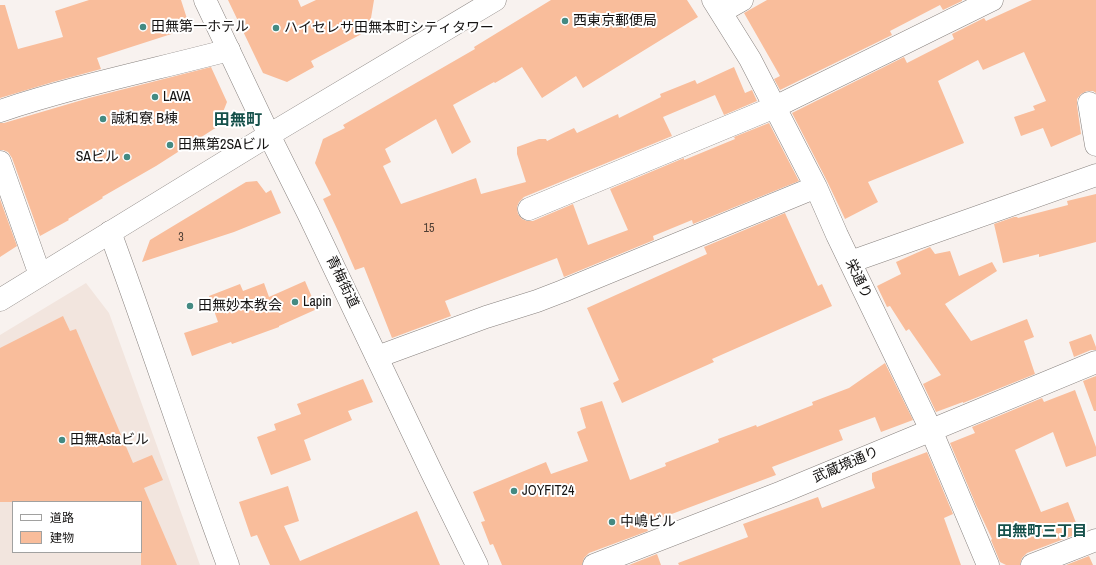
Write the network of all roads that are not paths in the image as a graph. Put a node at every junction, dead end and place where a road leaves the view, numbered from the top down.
1 (205, 0) edge
2 (496, 0) edge
3 (742, 0) edge
4 (992, 0) edge
5 (717, 6) edge
6 (230, 50) junction
7 (1089, 103) dead end
8 (775, 107) junction
9 (0, 111) edge
10 (269, 135) junction
11 (1096, 145) edge
12 (0, 162) edge
13 (1096, 175) edge
14 (816, 186) junction
15 (529, 209) dead end
16 (110, 232) junction
17 (850, 262) junction
18 (40, 275) junction
19 (0, 300) edge
20 (378, 357) junction
21 (1096, 362) edge
22 (931, 430) junction
23 (1096, 540) edge
24 (228, 565) edge
25 (477, 565) edge
26 (594, 565) edge
27 (988, 565) edge
28 (1032, 565) edge

1 - 6 street, 青梅街道
2 - 10 street
3 - 5 street
4 - 8 street
5 - 8 street, 栄通り
6 - 9 street
6 - 10 street, 青梅街道
7 - 11 street
8 - 14 street, 栄通り
8 - 15 street
10 - 16 street
10 - 20 street, 青梅街道
12 - 18 street
13 - 17 street
14 - 17 street, 栄通り
14 - 20 street
16 - 18 street
16 - 24 street
17 - 22 street, 栄通り
18 - 19 street
20 - 25 street, 青梅街道
21 - 22 street, 武蔵境通り
22 - 26 street, 武蔵境通り
22 - 27 street, 栄通り
23 - 28 street

